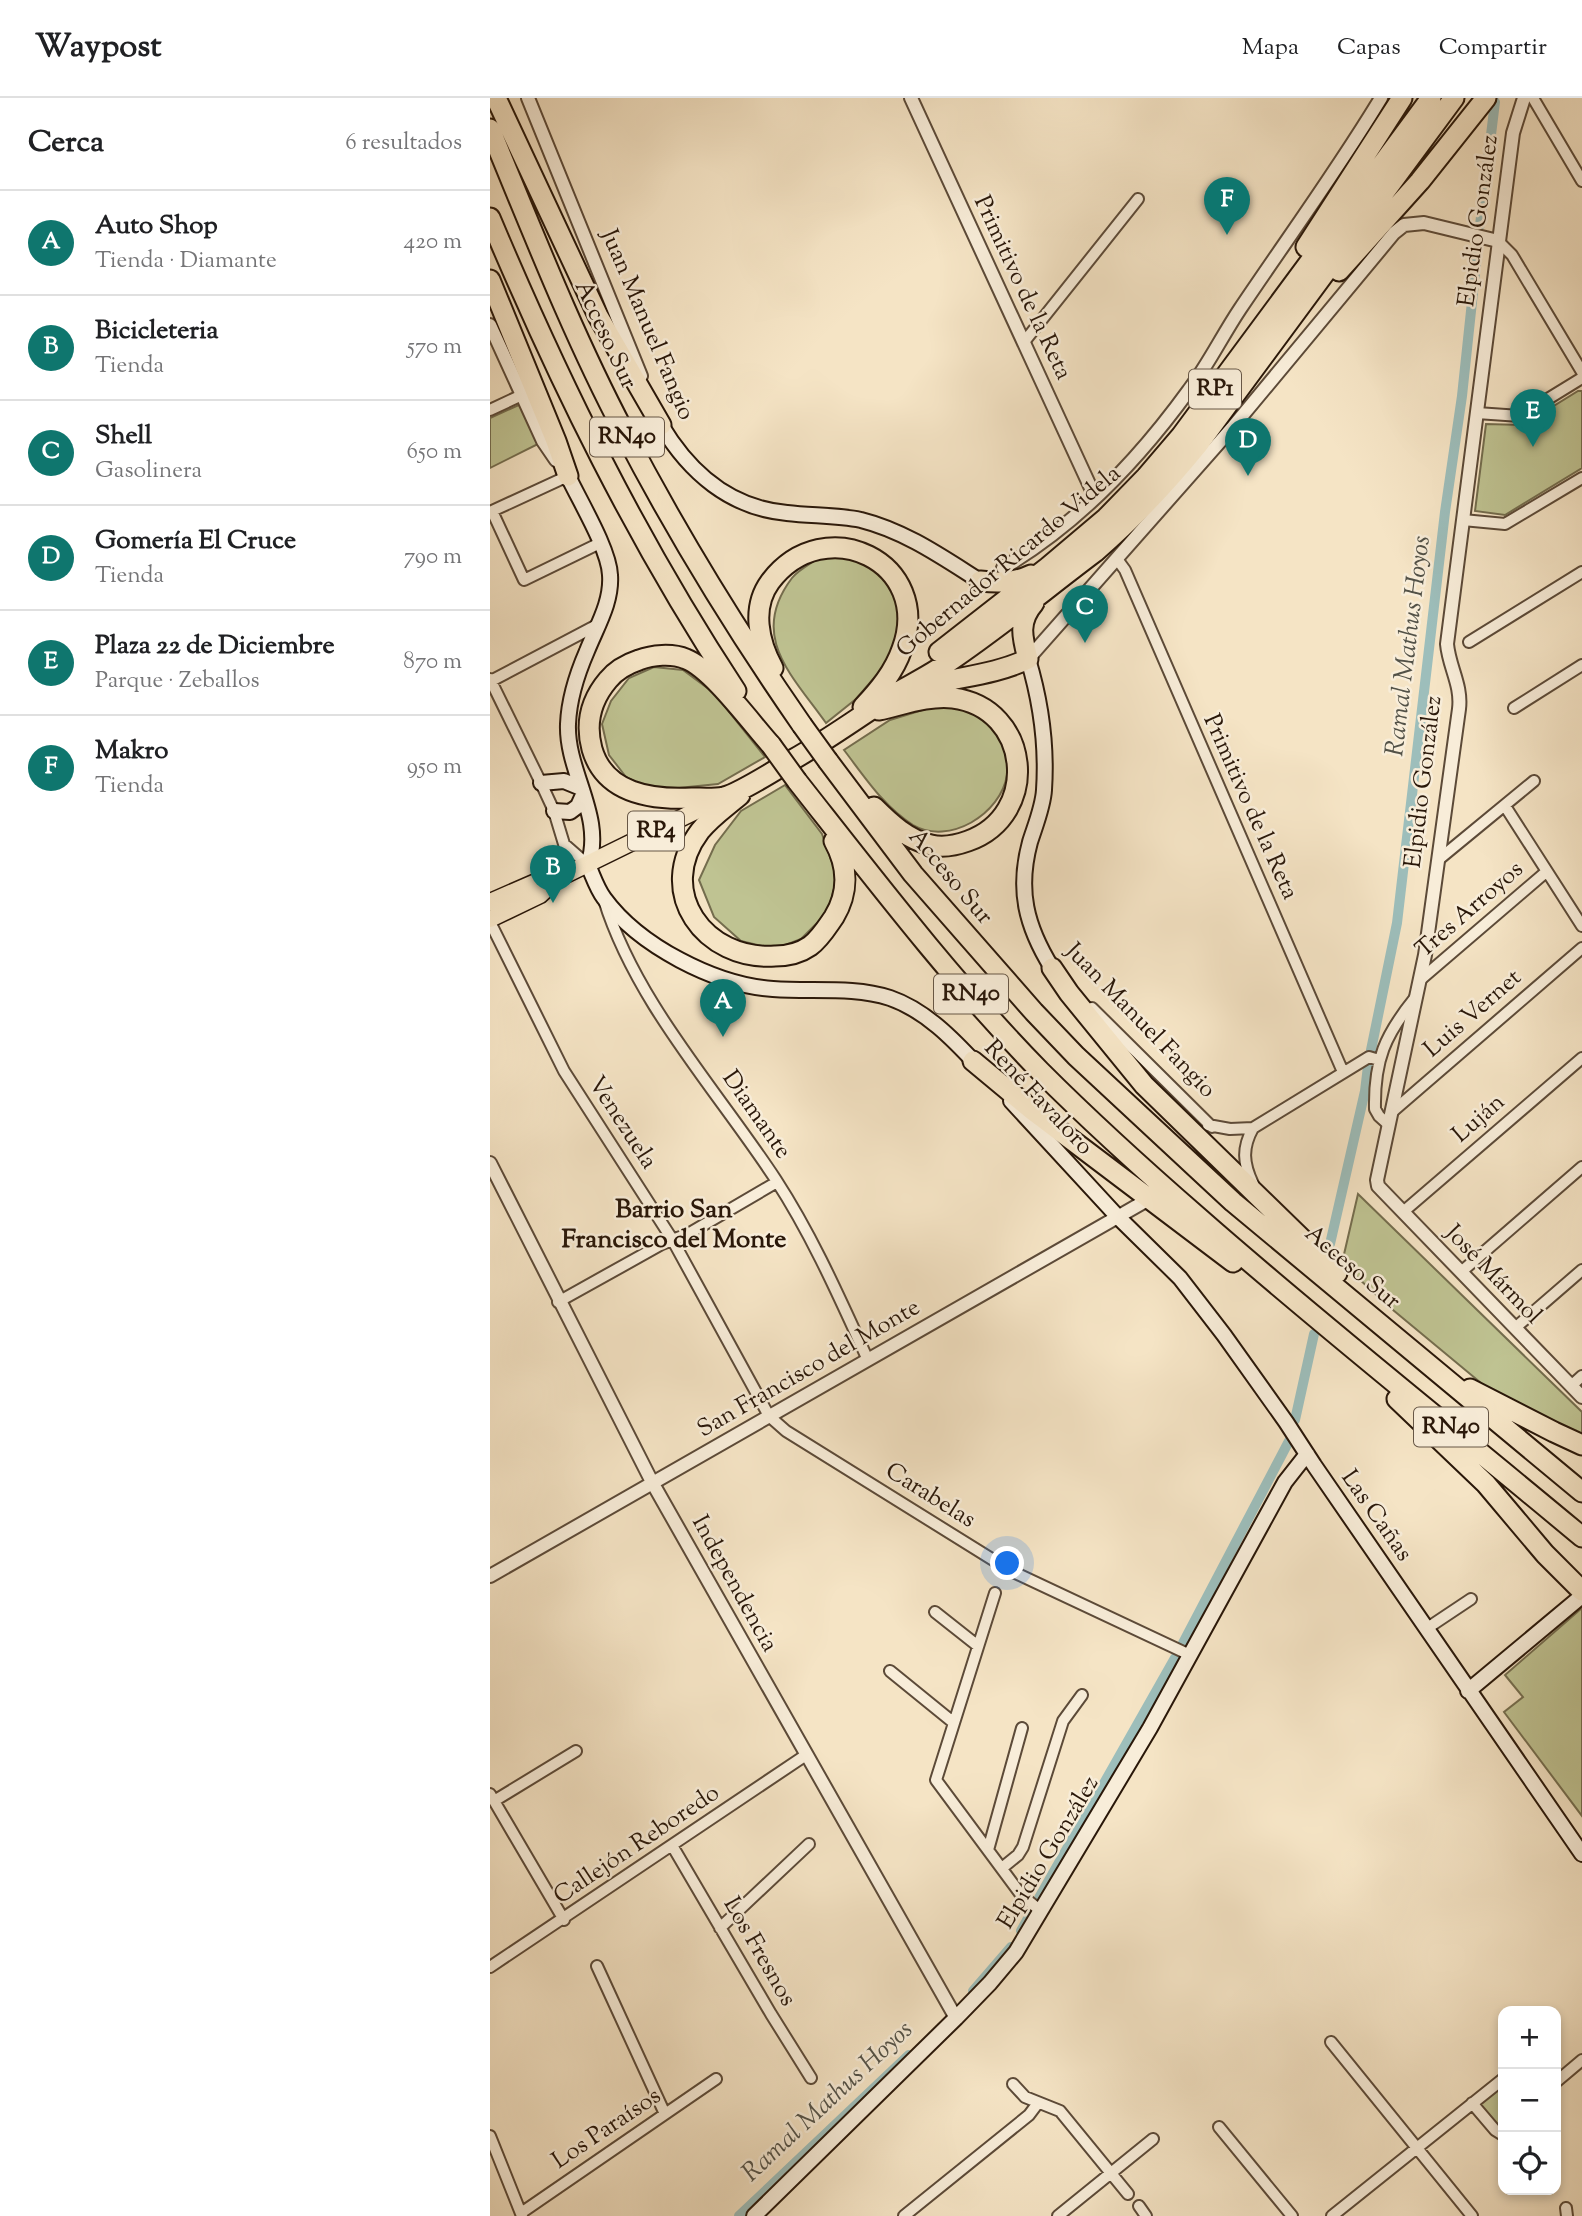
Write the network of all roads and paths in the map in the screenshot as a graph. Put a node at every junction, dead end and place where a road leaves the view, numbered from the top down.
1 (496, 98) edge
2 (528, 98) edge
3 (911, 98) edge
4 (1381, 98) edge
5 (1402, 98) edge
6 (1432, 98) edge
7 (1454, 98) edge
8 (1486, 98) edge
9 (1524, 98) edge
10 (1533, 98) edge
11 (490, 129) edge
12 (1582, 181) edge
13 (1368, 198) junction
14 (1138, 199) dead end
15 (490, 219) edge
16 (1498, 241) junction
17 (490, 280) edge
18 (490, 325) edge
19 (1266, 335) junction
20 (1024, 342) junction
21 (1582, 372) edge
22 (1582, 378) edge
23 (522, 395) junction
24 (490, 410) edge
25 (1477, 413) junction
26 (661, 425) junction
27 (568, 476) junction
28 (1582, 478) edge
29 (1096, 496) junction
30 (1463, 520) junction
31 (600, 543) junction
32 (1117, 559) junction
33 (1003, 568) dead end
34 (1582, 572) edge
35 (1053, 574) junction
36 (980, 581) joint
37 (599, 624) junction
38 (1469, 642) dead end
39 (1028, 659) junction
40 (1582, 665) edge
41 (490, 680) edge
42 (895, 694) junction
43 (1514, 708) dead end
44 (867, 713) junction
45 (802, 725) junction
46 (841, 731) junction
47 (771, 745) junction
48 (828, 761) junction
49 (760, 779) junction
50 (797, 781) junction
51 (1534, 781) dead end
52 (541, 783) junction
53 (582, 791) junction
54 (724, 797) junction
55 (1504, 806) junction
56 (554, 811) junction
57 (1438, 860) junction
58 (588, 865) junction
59 (1546, 872) junction
60 (557, 879) junction
61 (603, 897) junction
62 (490, 902) edge
63 (490, 921) edge
64 (1582, 926) edge
65 (1582, 948) edge
66 (1052, 968) junction
67 (1420, 980) junction
68 (1417, 995) junction
69 (1582, 1058) edge
70 (1379, 1060) junction
71 (973, 1061) junction
72 (1343, 1072) junction
73 (1172, 1115) junction
74 (1390, 1118) junction
75 (1212, 1127) junction
76 (1254, 1128) junction
77 (490, 1163) edge
78 (1582, 1167) edge
79 (1377, 1180) joint
80 (777, 1182) junction
81 (1149, 1199) junction
82 (1265, 1204) junction
83 (1403, 1212) junction
84 (1117, 1216) junction
85 (672, 1239) junction
86 (1582, 1270) edge
87 (1461, 1272) junction
88 (558, 1301) junction
89 (1320, 1322) junction
90 (1515, 1328) junction
91 (1400, 1340) junction
92 (1420, 1359) junction
93 (868, 1360) junction
94 (1582, 1376) edge
95 (1570, 1385) junction
96 (1582, 1397) edge
97 (769, 1416) junction
98 (1582, 1445) edge
99 (1307, 1454) junction
100 (652, 1482) junction
101 (1582, 1492) edge
102 (1582, 1537) edge
103 (490, 1576) edge
104 (995, 1593) dead end
105 (1582, 1593) edge
106 (1471, 1599) dead end
107 (935, 1612) dead end
108 (1426, 1629) junction
109 (978, 1646) junction
110 (1190, 1655) junction
111 (890, 1671) dead end
112 (1468, 1691) junction
113 (1082, 1695) dead end
114 (954, 1723) junction
115 (1021, 1728) dead end
116 (576, 1751) dead end
117 (806, 1755) junction
118 (492, 1797) edge
119 (808, 1844) dead end
120 (673, 1847) junction
121 (988, 1850) junction
122 (1582, 1854) edge
123 (1002, 1868) junction
124 (1041, 1910) junction
125 (564, 1920) junction
126 (720, 1928) junction
127 (597, 1966) dead end
128 (490, 1967) edge
129 (957, 2018) junction
130 (1331, 2042) dead end
131 (1582, 2060) edge
132 (811, 2078) dead end
133 (1561, 2078) edge
134 (716, 2079) dead end
135 (1498, 2083) edge
136 (1013, 2084) dead end
137 (1038, 2103) junction
138 (1472, 2103) junction
139 (666, 2114) junction
140 (1219, 2127) dead end
141 (1498, 2132) edge
142 (490, 2136) edge
143 (1153, 2139) dead end
144 (1417, 2147) junction
145 (1111, 2173) junction
146 (1128, 2194) dead end
147 (1139, 2206) dead end
148 (521, 2215) edge
149 (754, 2216) edge
150 (904, 2216) edge
151 (1058, 2216) edge
152 (1146, 2216) edge
153 (1292, 2216) edge
154 (1332, 2216) edge
155 (1472, 2216) edge

1 - 26 highway
2 - 26 street, Juan Manuel Fangio
3 - 20 street, Primitivo de la Reta
4 - 29 street
5 - 19 highway
6 - 13 highway, Gobernador Ricardo Videla / RP1
7 - 13 highway, Gobernador Ricardo Videla / RP1
8 - 19 highway
9 - 16 street, Elpidio González
10 - 12 street
11 - 45 highway, Acceso Sur / RN40
13 - 19 highway, Gobernador Ricardo Videla / RP1
14 - 20 street
15 - 47 highway, RN40
16 - 21 street
16 - 25 street, Elpidio González
16 - 32 street
17 - 27 highway
18 - 23 street
19 - 35 highway, Gobernador Ricardo Videla / RP1
20 - 29 street, Primitivo de la Reta
22 - 25 street
23 - 24 street
23 - 27 street
25 - 30 street, Elpidio González
26 - 36 main road, Juan Manuel Fangio
27 - 31 main road
27 - 31 street
28 - 30 street
29 - 33 street
30 - 57 street, Elpidio González
31 - 37 main road
32 - 39 street
32 - 72 street, Primitivo de la Reta
34 - 38 street
35 - 36 highway
35 - 39 highway
35 - 42 highway, Gobernador Ricardo Videla / RP1
37 - 41 street
37 - 53 main road
39 - 42 highway
39 - 66 main road, Juan Manuel Fangio
40 - 43 street
41 - 52 street
42 - 44 highway, Gobernador Ricardo Videla / RP4
44 - 46 highway, Gobernador Ricardo Videla / RP4
44 - 48 highway
45 - 46 highway
45 - 48 highway, Acceso Sur / RN40, bridge
46 - 49 highway, Gobernador Ricardo Videla / RP4
47 - 50 highway, RN40, bridge
47 - 54 highway
48 - 91 highway, Acceso Sur / RN40
49 - 50 highway
49 - 54 highway, RP4
50 - 89 highway, RN40
51 - 55 street
52 - 53 main road
52 - 56 street
53 - 56 main road
53 - 58 main road
54 - 58 main road, RP4
55 - 57 street
55 - 59 street
56 - 58 street
57 - 67 street, Elpidio González
58 - 60 main road, RP4
58 - 61 main road, René Favaloro
59 - 64 street
59 - 67 street, Tres Arroyos
60 - 62 main road, RP4
60 - 63 main road, RP4
61 - 71 main road, René Favaloro
61 - 80 street, Diamante
63 - 85 street, Venezuela
65 - 74 street, Luis Vernet
66 - 73 highway
66 - 75 street, Juan Manuel Fangio
67 - 68 street, Elpidio González
68 - 70 street
68 - 74 street, Elpidio González
69 - 83 street, Luján
70 - 72 street
70 - 74 street
71 - 81 highway
71 - 84 main road, René Favaloro
72 - 76 street
73 - 75 street
73 - 82 highway
74 - 79 street, Elpidio González
75 - 76 street
76 - 82 street
77 - 88 street, Independencia
78 - 87 street
79 - 83 street, José Mármol
80 - 85 street
80 - 93 street, Diamante
81 - 84 street, San Francisco del Monte
81 - 89 highway
82 - 91 highway
83 - 87 street, José Mármol
84 - 93 street, San Francisco del Monte
84 - 99 main road, Las Cañas
85 - 88 street
85 - 97 street, Venezuela
86 - 90 street
87 - 90 street, José Mármol
88 - 100 street, Independencia
89 - 102 highway, RN40
89 - 105 highway
90 - 95 street, José Mármol
91 - 92 highway, Acceso Sur / RN40
92 - 98 highway
92 - 101 highway, Acceso Sur / RN40
93 - 97 street, San Francisco del Monte
94 - 95 street
95 - 96 street, José Mármol
97 - 100 street, San Francisco del Monte
97 - 110 street, Carabelas
99 - 108 main road, Las Cañas
99 - 110 main road, Elpidio González
100 - 103 street, San Francisco del Monte
100 - 117 street, Independencia
104 - 109 street
105 - 112 main road
106 - 108 street
107 - 109 street
108 - 112 main road, Las Cañas
109 - 114 street
110 - 124 main road, Elpidio González
111 - 114 street
112 - 122 main road, Las Cañas
113 - 123 street
114 - 121 street
115 - 121 street
116 - 118 street
117 - 120 street, Callejón Reboredo
117 - 129 street, Independencia
118 - 125 street
119 - 126 street
120 - 125 street, Callejón Reboredo
120 - 126 street, Los Fresnos
121 - 123 street
123 - 124 street
124 - 129 main road, Elpidio González
125 - 128 street, Callejón Reboredo
126 - 132 street, Los Fresnos
127 - 139 street
129 - 149 main road, Elpidio González
130 - 144 street
131 - 133 street
134 - 139 street, Los Paraísos
135 - 138 street
136 - 137 street
137 - 145 street
137 - 150 street
138 - 141 street
138 - 144 street
139 - 148 street, Los Paraísos
140 - 153 street
142 - 148 street
143 - 145 street
144 - 154 street
144 - 155 street
145 - 146 street
145 - 151 street
147 - 152 street

